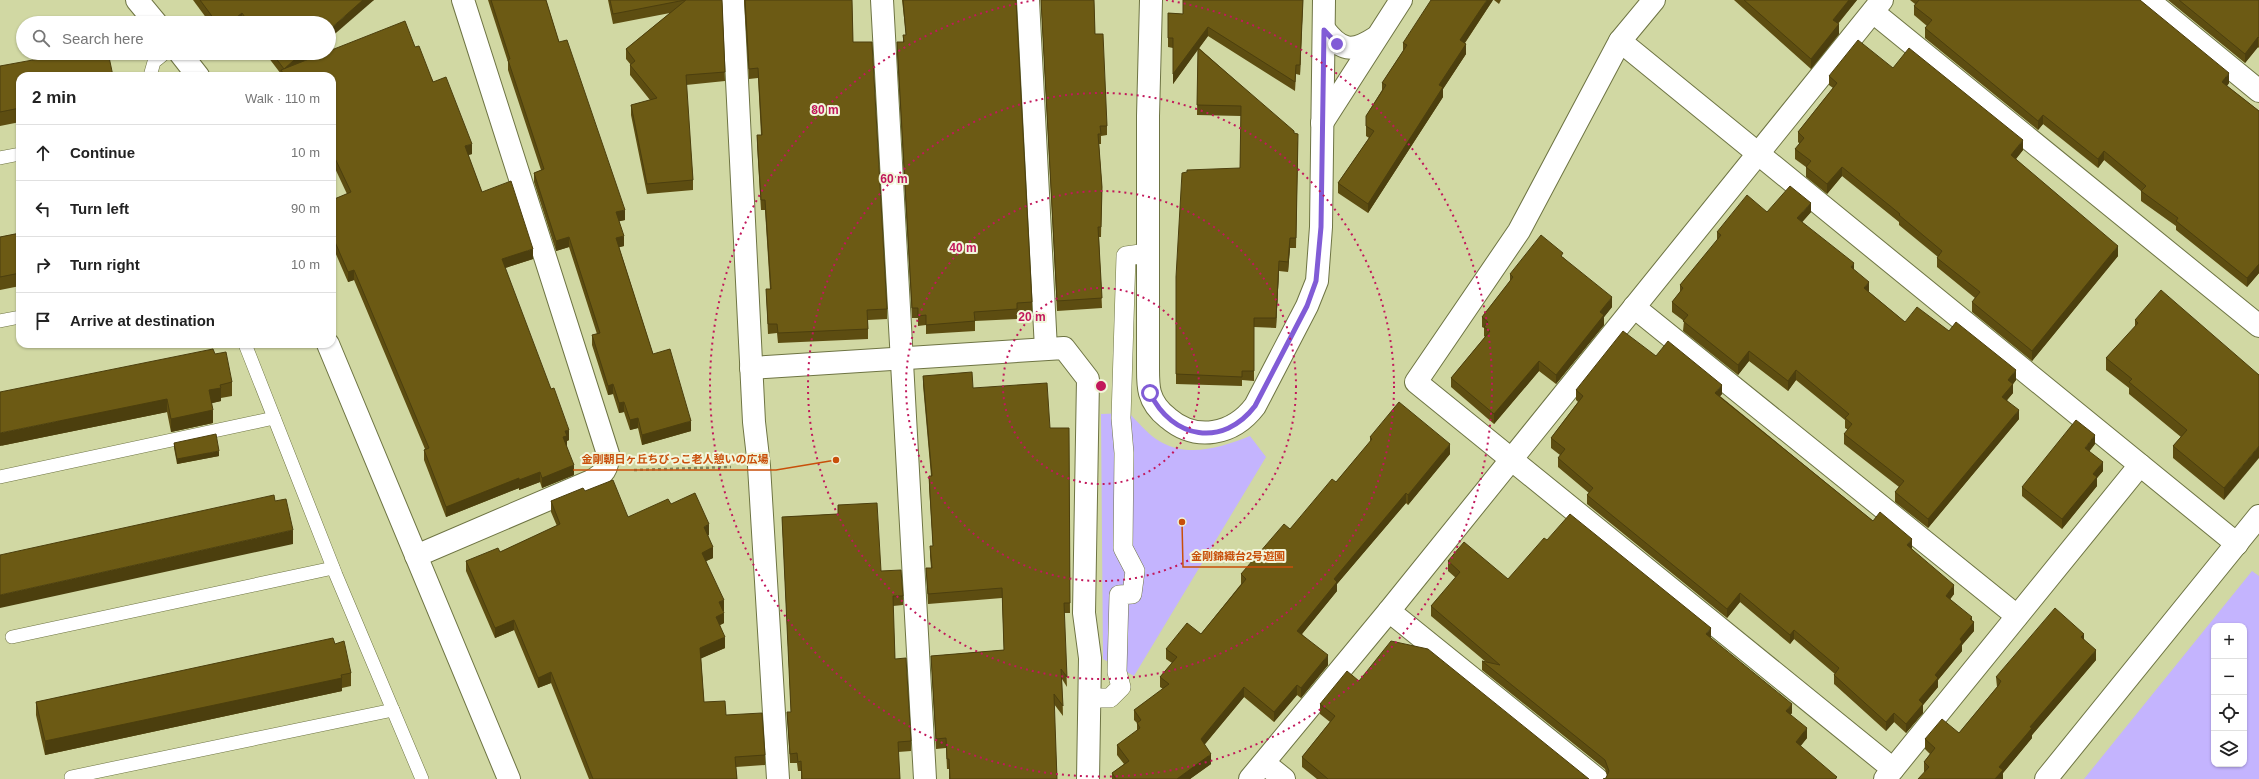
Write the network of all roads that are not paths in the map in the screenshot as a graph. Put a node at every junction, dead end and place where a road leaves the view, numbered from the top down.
1 (138, 0) edge
2 (463, 0) edge
3 (733, 0) edge
4 (882, 0) edge
5 (1028, 0) edge
6 (1151, 0) edge
7 (1324, 0) edge
8 (1401, 0) edge
9 (1654, 0) edge
10 (2148, 0) edge
11 (1877, 6) edge
12 (151, 16) edge
13 (1324, 30) junction
14 (1375, 38) junction
15 (1620, 41) junction
16 (156, 60) edge
17 (185, 60) edge
18 (151, 72) edge
19 (195, 72) edge
20 (2259, 91) edge
21 (1322, 123) junction
22 (1758, 154) junction
23 (16, 155) edge
24 (0, 158) edge
25 (1148, 253) junction
26 (1634, 307) junction
27 (16, 318) edge
28 (0, 321) edge
29 (2258, 323) edge
30 (246, 348) edge
31 (330, 348) edge
32 (1046, 349) junction
33 (902, 358) junction
34 (751, 368) junction
35 (274, 418) junction
36 (1512, 459) junction
37 (2140, 465) junction
38 (0, 477) edge
39 (2259, 516) edge
40 (2237, 544) junction
41 (416, 556) junction
42 (333, 568) junction
43 (1389, 611) junction
44 (2017, 616) junction
45 (12, 637) dead end
46 (1090, 698) junction
47 (393, 710) junction
48 (1264, 763) junction
49 (1889, 774) edge
50 (71, 777) dead end
51 (422, 779) edge
52 (508, 779) edge
53 (778, 779) edge
54 (925, 779) edge
55 (1088, 779) edge
56 (1250, 779) edge
57 (1284, 779) edge
58 (1597, 779) edge
59 (2046, 779) edge

1 - 12 street
2 - 41 street
3 - 34 street
4 - 33 street
5 - 32 street
6 - 25 street
7 - 13 street
8 - 14 street
9 - 15 street
10 - 20 street
11 - 22 street
11 - 29 street
13 - 14 street
13 - 21 street
14 - 21 street
15 - 22 street
15 - 36 street
16 - 18 lane
17 - 19 street
21 - 25 street
22 - 26 street
22 - 37 street
23 - 24 lane
25 - 46 street
26 - 36 street
26 - 44 street
27 - 28 lane
30 - 35 lane
31 - 41 street
32 - 33 street
32 - 46 street
33 - 34 street
33 - 54 street
34 - 53 street
35 - 38 lane
35 - 42 lane
36 - 43 street
36 - 49 street
37 - 40 street
37 - 44 street
39 - 40 street
40 - 59 street
41 - 52 street
42 - 45 lane
42 - 47 lane
43 - 48 street
43 - 58 street
44 - 49 street
46 - 55 street
47 - 50 lane
47 - 51 lane
48 - 56 street
48 - 57 street

